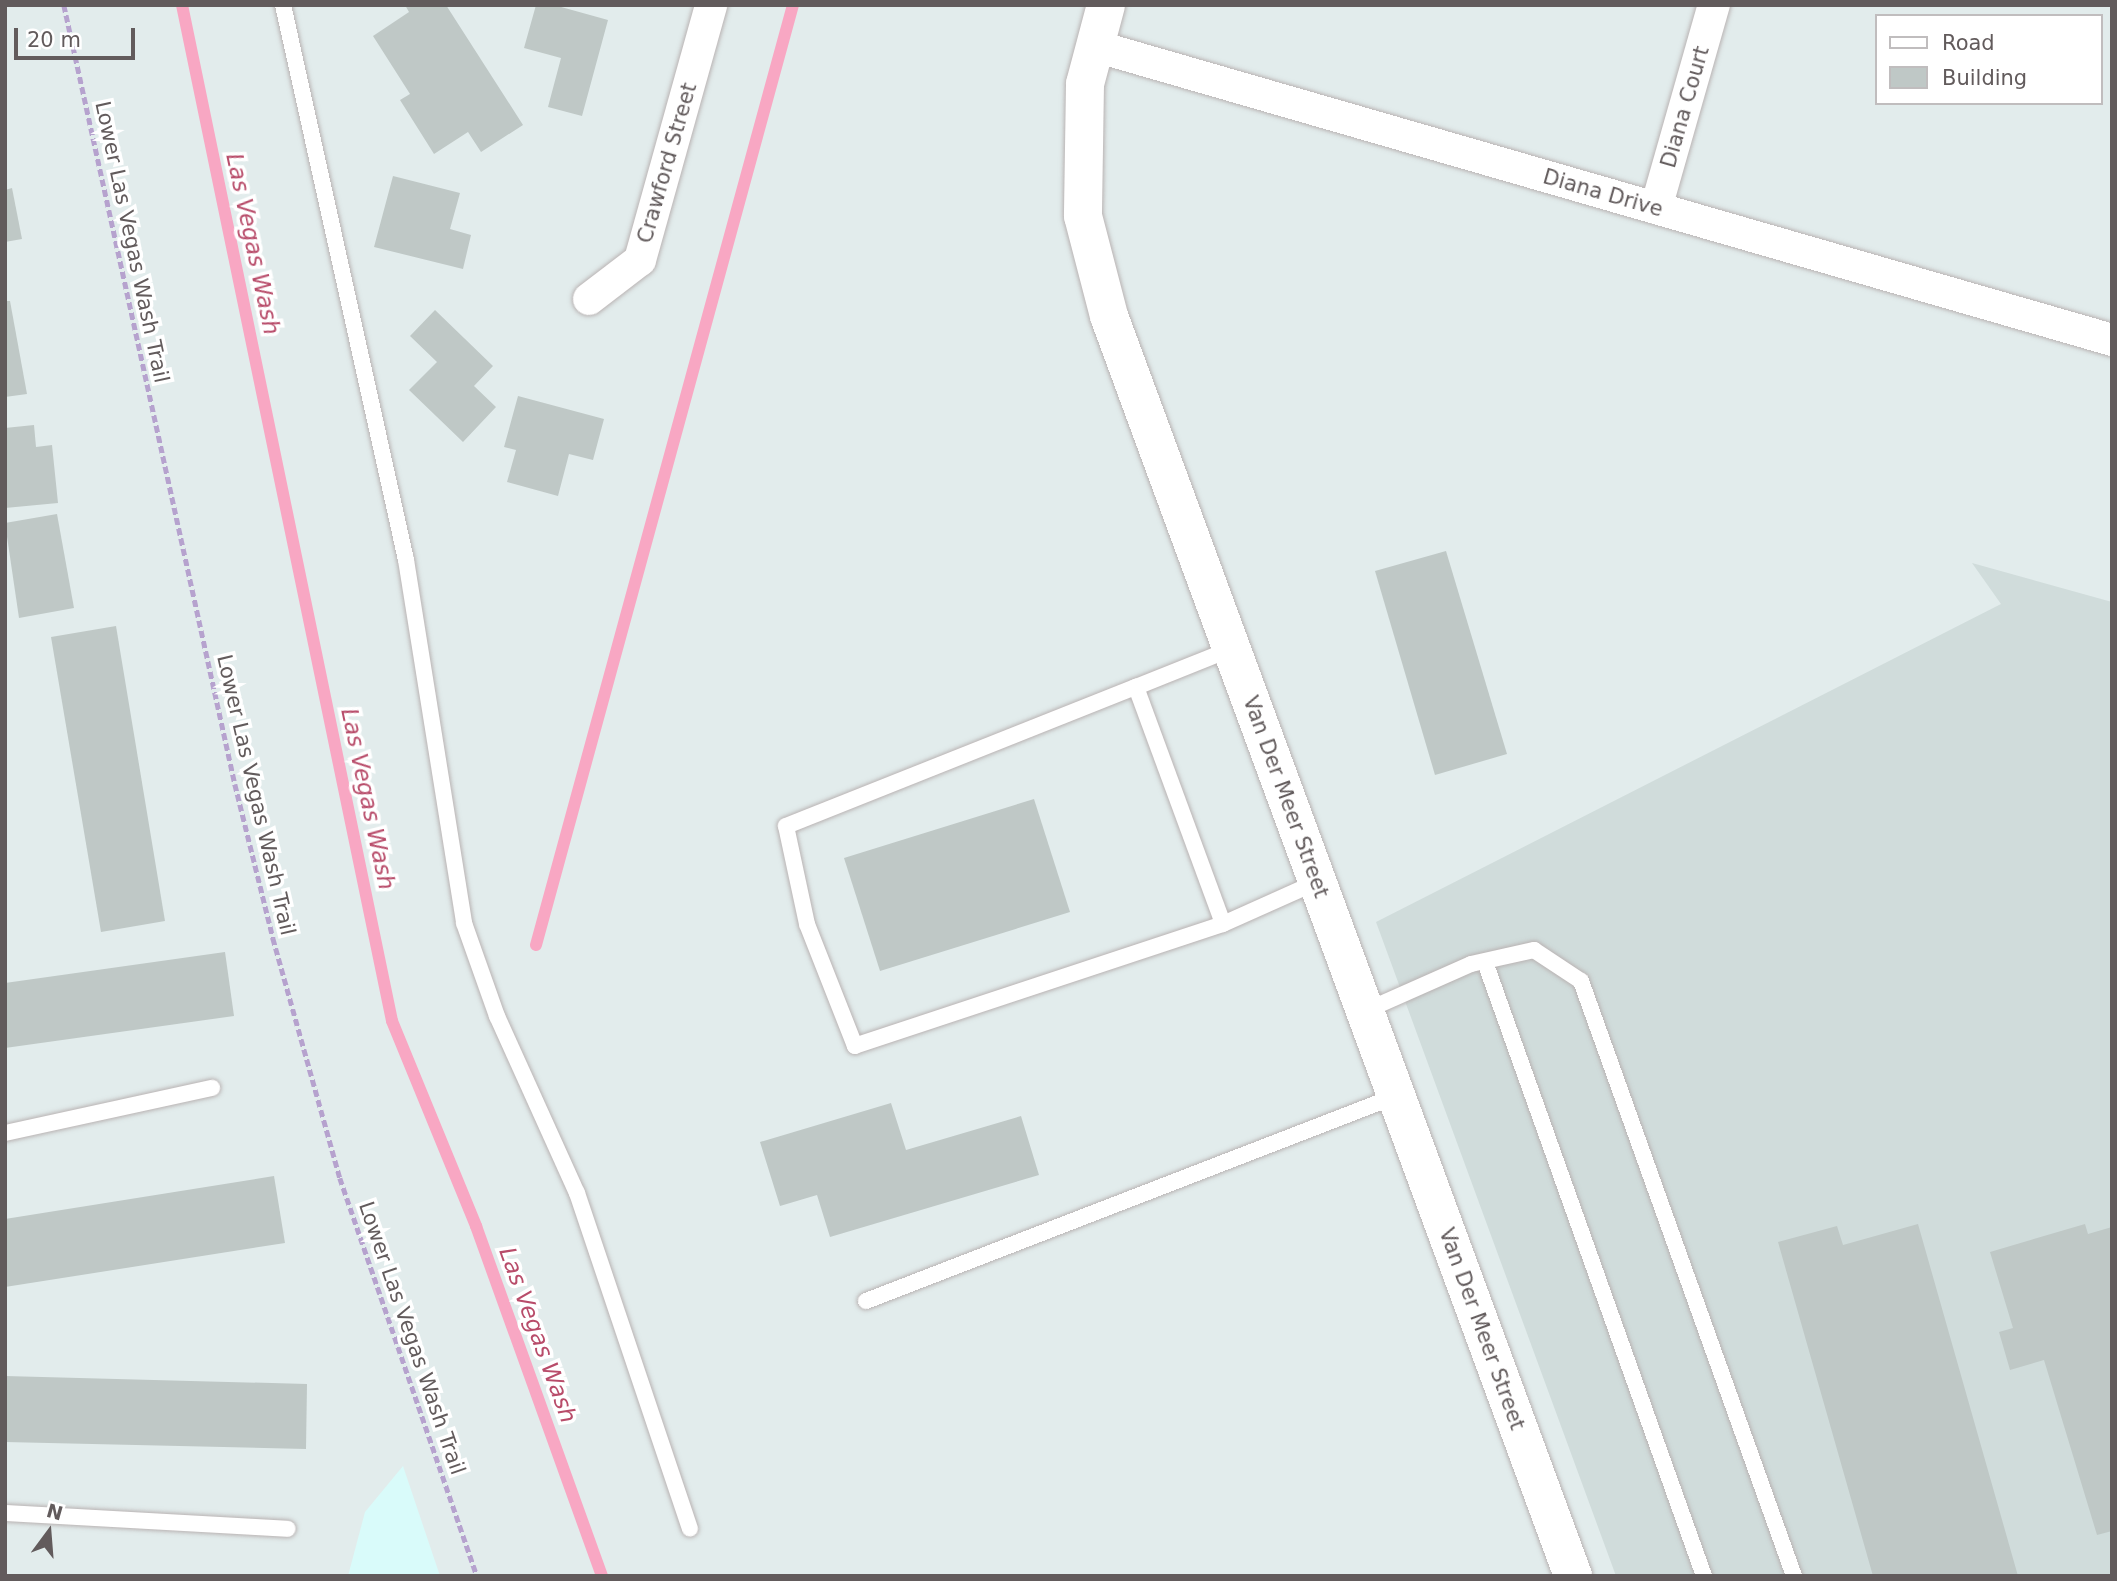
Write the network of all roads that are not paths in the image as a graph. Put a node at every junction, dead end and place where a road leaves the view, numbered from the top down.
1 (284, 5) edge
2 (711, 5) edge
3 (1106, 5) edge
4 (1714, 5) edge
5 (1095, 46) junction
6 (1656, 208) junction
7 (589, 299) dead end
8 (2112, 340) edge
9 (1231, 649) junction
10 (1136, 687) junction
11 (1317, 882) junction
12 (1223, 925) junction
13 (1485, 962) junction
14 (1365, 1011) junction
15 (212, 1088) dead end
16 (1396, 1096) junction
17 (5, 1133) edge
18 (866, 1301) dead end
19 (5, 1513) edge
20 (690, 1528) dead end
21 (288, 1530) dead end
22 (1573, 1576) edge
23 (1704, 1576) edge
24 (1794, 1576) edge

1 - 20 lane
2 - 7 street, Crawford Street
3 - 5 street, Van Der Meer Street
4 - 6 street, Diana Court
5 - 6 street, Diana Drive
5 - 9 street, Van Der Meer Street
6 - 8 street, Diana Drive
9 - 10 lane
9 - 11 street, Van Der Meer Street
10 - 12 lane
10 - 12 lane
11 - 12 lane
11 - 14 street, Van Der Meer Street
13 - 14 lane
13 - 23 lane
13 - 24 lane
14 - 16 street, Van Der Meer Street
15 - 17 lane
16 - 18 lane
16 - 22 street, Van Der Meer Street
19 - 21 lane

